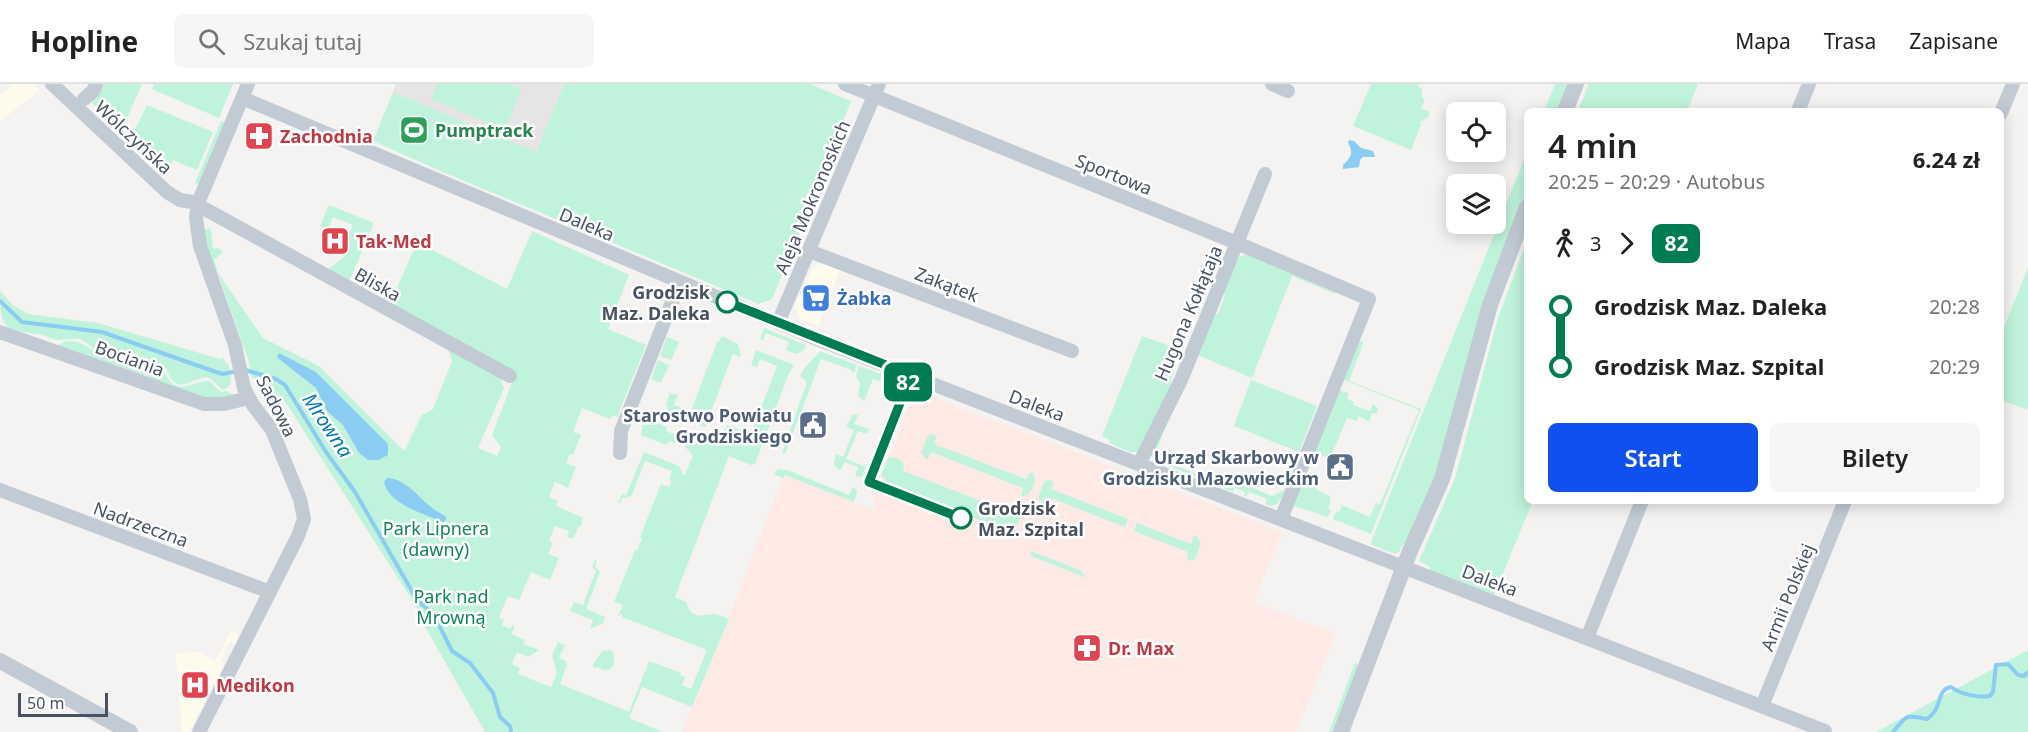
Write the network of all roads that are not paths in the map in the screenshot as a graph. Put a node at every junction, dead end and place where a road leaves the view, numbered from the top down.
1 (52, 84) edge
2 (96, 84) edge
3 (248, 84) edge
4 (845, 84) edge
5 (1272, 84) edge
6 (1576, 84) edge
7 (1809, 84) edge
8 (2013, 84) edge
9 (876, 90) edge
10 (1288, 91) dead end
11 (242, 98) junction
12 (84, 99) dead end
13 (1566, 108) edge
14 (1799, 108) edge
15 (2003, 108) edge
16 (1265, 174) dead end
17 (198, 206) junction
18 (1524, 215) edge
19 (1237, 243) junction
20 (809, 251) junction
21 (680, 282) junction
22 (778, 323) junction
23 (0, 332) edge
24 (1072, 351) dead end
25 (510, 376) dead end
26 (249, 398) junction
27 (620, 453) dead end
28 (1139, 464) junction
29 (0, 490) edge
30 (1641, 504) edge
31 (1844, 504) edge
32 (1281, 519) junction
33 (1404, 567) junction
34 (270, 592) junction
35 (1587, 638) junction
36 (0, 661) edge
37 (1762, 706) junction
38 (1825, 731) edge
39 (130, 732) edge
40 (199, 732) edge
41 (1341, 732) edge

1 - 17 street, Wólczyńska
2 - 12 street
3 - 11 street, Sadowa
4 - 9 street, Sportowa
5 - 10 street
6 - 13 street
7 - 14 street
8 - 15 street
9 - 19 street, Sportowa
9 - 20 street, Aleja Mokronoskich
11 - 17 street, Sadowa
11 - 21 street, Daleka
16 - 19 street, Hugona Kołłątaja
17 - 25 street, Bliska
17 - 26 street, Sadowa
18 - 33 street
19 - 28 street, Hugona Kołłątaja
19 - 32 street, Sportowa
20 - 22 street, Aleja Mokronoskich
20 - 24 street, Zakątek
21 - 22 street, Daleka
21 - 27 street
22 - 28 street, Daleka
23 - 26 street, Bociania
26 - 34 street, Sadowa
28 - 32 street, Daleka
29 - 34 street, Nadrzeczna
30 - 35 street
31 - 37 street, Armii Polskiej
32 - 33 street, Daleka
33 - 35 street, Daleka
33 - 41 street
34 - 40 street, Sadowa
35 - 37 street, Daleka
36 - 39 street
37 - 38 street, Daleka

